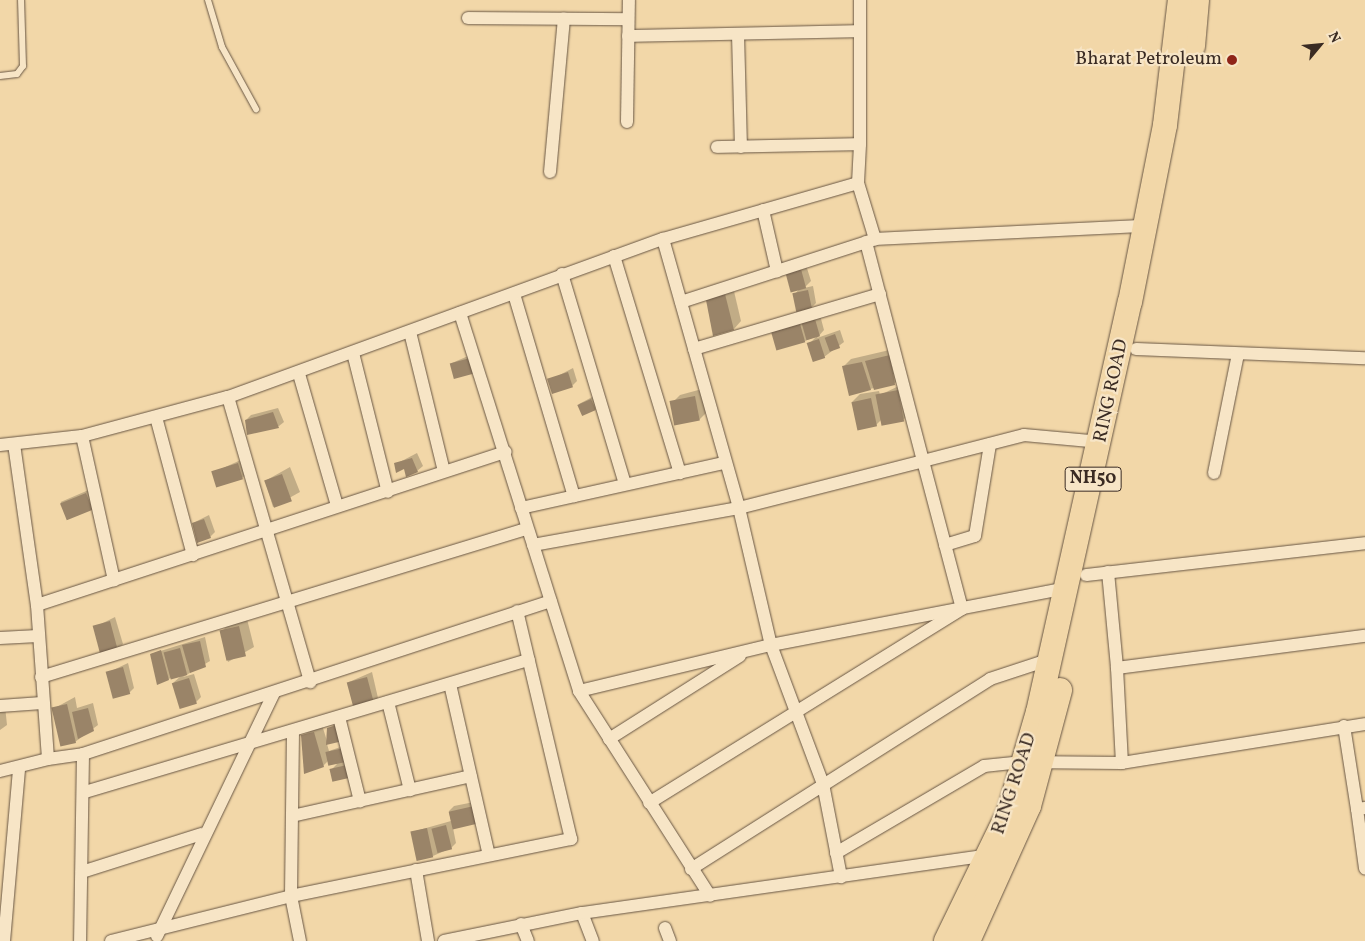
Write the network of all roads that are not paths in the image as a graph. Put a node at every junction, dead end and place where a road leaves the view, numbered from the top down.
1 (21, 0) edge
2 (208, 0) edge
3 (629, 0) edge
4 (860, 0) edge
5 (1180, 0) edge
6 (1197, 0) edge
7 (468, 18) dead end
8 (564, 19) junction
9 (628, 19) junction
10 (860, 31) junction
11 (738, 34) junction
12 (628, 36) junction
13 (0, 76) edge
14 (256, 110) dead end
15 (626, 122) dead end
16 (860, 144) junction
17 (717, 147) dead end
18 (741, 147) junction
19 (550, 172) dead end
20 (858, 183) junction
21 (763, 210) junction
22 (1145, 226) junction
23 (663, 239) junction
24 (871, 241) junction
25 (614, 256) junction
26 (777, 271) junction
27 (562, 274) junction
28 (514, 294) junction
29 (880, 294) junction
30 (681, 302) junction
31 (460, 314) junction
32 (410, 332) junction
33 (694, 349) junction
34 (1136, 349) junction
35 (353, 354) junction
36 (1238, 354) junction
37 (1365, 358) edge
38 (299, 374) junction
39 (228, 397) junction
40 (156, 417) junction
41 (82, 436) junction
42 (1101, 442) junction
43 (14, 444) junction
44 (990, 444) junction
45 (0, 445) edge
46 (506, 452) junction
47 (923, 461) junction
48 (724, 462) junction
49 (444, 471) junction
50 (680, 473) junction
51 (1214, 473) dead end
52 (625, 484) junction
53 (388, 492) junction
54 (574, 496) junction
55 (337, 506) junction
56 (520, 508) junction
57 (739, 508) junction
58 (526, 529) junction
59 (269, 531) junction
60 (1365, 543) edge
61 (533, 545) junction
62 (945, 545) junction
63 (193, 555) junction
64 (1087, 578) junction
65 (114, 580) junction
66 (551, 601) junction
67 (288, 603) junction
68 (36, 605) junction
69 (962, 609) junction
70 (517, 611) junction
71 (38, 636) junction
72 (1365, 636) edge
73 (0, 638) edge
74 (771, 645) junction
75 (749, 650) junction
76 (1051, 659) junction
77 (528, 660) junction
78 (1117, 668) junction
79 (41, 677) junction
80 (310, 682) junction
81 (450, 684) junction
82 (580, 691) junction
83 (274, 693) junction
84 (388, 702) junction
85 (42, 703) junction
86 (0, 706) edge
87 (794, 710) junction
88 (339, 717) junction
89 (1365, 724) edge
90 (1344, 726) junction
91 (293, 731) junction
92 (609, 739) junction
93 (250, 745) junction
94 (83, 754) junction
95 (48, 759) junction
96 (1122, 762) junction
97 (1032, 763) junction
98 (18, 769) junction
99 (0, 771) edge
100 (471, 776) junction
101 (823, 784) junction
102 (410, 790) junction
103 (84, 792) junction
104 (360, 801) junction
105 (648, 803) junction
106 (1361, 808) edge
107 (292, 816) junction
108 (202, 834) junction
109 (836, 854) junction
110 (489, 855) junction
111 (990, 855) junction
112 (1365, 868) edge
113 (691, 869) junction
114 (416, 870) junction
115 (82, 872) junction
116 (841, 877) junction
117 (291, 896) junction
118 (710, 896) junction
119 (582, 913) junction
120 (521, 924) junction
121 (665, 928) dead end
122 (157, 937) edge
123 (469, 938) edge
124 (4, 941) edge
125 (80, 941) edge
126 (111, 941) edge
127 (300, 941) edge
128 (428, 941) edge
129 (444, 941) edge
130 (528, 941) edge
131 (593, 941) edge
132 (670, 941) edge
133 (946, 941) edge
134 (968, 941) edge

1 - 13 lane
2 - 14 lane
3 - 9 street
4 - 10 street
5 - 22 highway, RING ROAD / NH50
6 - 34 highway, RING ROAD / NH50
7 - 8 street
8 - 9 street
8 - 19 street
9 - 12 street
10 - 11 street
10 - 16 street
11 - 12 street
11 - 18 street
12 - 15 street
16 - 18 street
16 - 20 street
17 - 18 street
20 - 21 street
20 - 24 street
21 - 23 street
21 - 26 street
22 - 24 street
22 - 42 highway, RING ROAD / NH50
23 - 25 street
23 - 30 street
24 - 26 street
24 - 29 street
25 - 27 street
25 - 50 street
26 - 30 street
27 - 28 street
27 - 52 street
28 - 31 street
28 - 54 street
29 - 33 street
29 - 47 street
30 - 33 street
31 - 32 street
31 - 46 street
32 - 35 street
32 - 49 street
33 - 48 street
34 - 36 street
34 - 64 highway, RING ROAD / NH50
35 - 38 street
35 - 53 street
36 - 37 street
36 - 51 street
38 - 39 street
38 - 55 street
39 - 40 street
39 - 59 street
40 - 41 street
40 - 63 street
41 - 43 street
41 - 65 street
42 - 44 street
42 - 64 highway, RING ROAD / NH50
43 - 45 street
43 - 68 street
44 - 47 street
44 - 62 street
46 - 49 street
46 - 56 street
47 - 57 street
47 - 62 street
48 - 50 street
48 - 57 street
49 - 53 street
50 - 52 street
52 - 54 street
53 - 55 street
54 - 56 street
55 - 59 street
56 - 58 street
57 - 61 street
57 - 74 street
58 - 61 street
58 - 67 street
59 - 63 street
59 - 67 street
60 - 64 street
61 - 66 street
62 - 69 street
63 - 65 street
64 - 69 street
64 - 76 highway, RING ROAD / NH50
64 - 78 street
64 - 97 highway, RING ROAD / NH50
65 - 68 street
66 - 70 street
66 - 82 street
67 - 79 street
67 - 80 street
68 - 71 street
69 - 74 street
69 - 87 street
70 - 77 street
70 - 80 street
71 - 73 street
71 - 79 street
72 - 78 street
74 - 75 street
74 - 87 street
75 - 82 street
75 - 92 street
76 - 97 highway, RING ROAD / NH50
76 - 101 street
77 - 81 street
77 - 110 street
78 - 96 street
79 - 85 street
80 - 83 street
81 - 84 street
81 - 100 street
82 - 92 street
83 - 93 street
83 - 94 street
84 - 88 street
84 - 102 street
85 - 86 street
85 - 95 street
87 - 101 street
87 - 105 street
88 - 91 street
88 - 104 street
89 - 90 street
90 - 96 street
90 - 106 street
91 - 93 street
91 - 107 street
92 - 105 street
93 - 103 street
93 - 108 street
94 - 95 street
94 - 103 street
95 - 98 street
96 - 97 street
97 - 109 street
97 - 111 highway, RING ROAD / NH50
97 - 134 highway, RING ROAD / NH50
98 - 99 street
98 - 124 street
100 - 102 street
100 - 110 street
101 - 109 street
101 - 113 street
102 - 104 street
103 - 115 street
104 - 107 street
105 - 113 street
106 - 112 street
107 - 117 street
108 - 115 street
108 - 122 street
109 - 116 street
110 - 114 street
111 - 116 street
111 - 133 highway, RING ROAD / NH50
113 - 118 street
114 - 117 street
114 - 128 street
115 - 125 street
116 - 118 street
117 - 122 street
117 - 127 street
118 - 119 street
119 - 120 street
119 - 131 street
120 - 123 street
120 - 130 street
121 - 132 street
122 - 126 street
123 - 129 street

